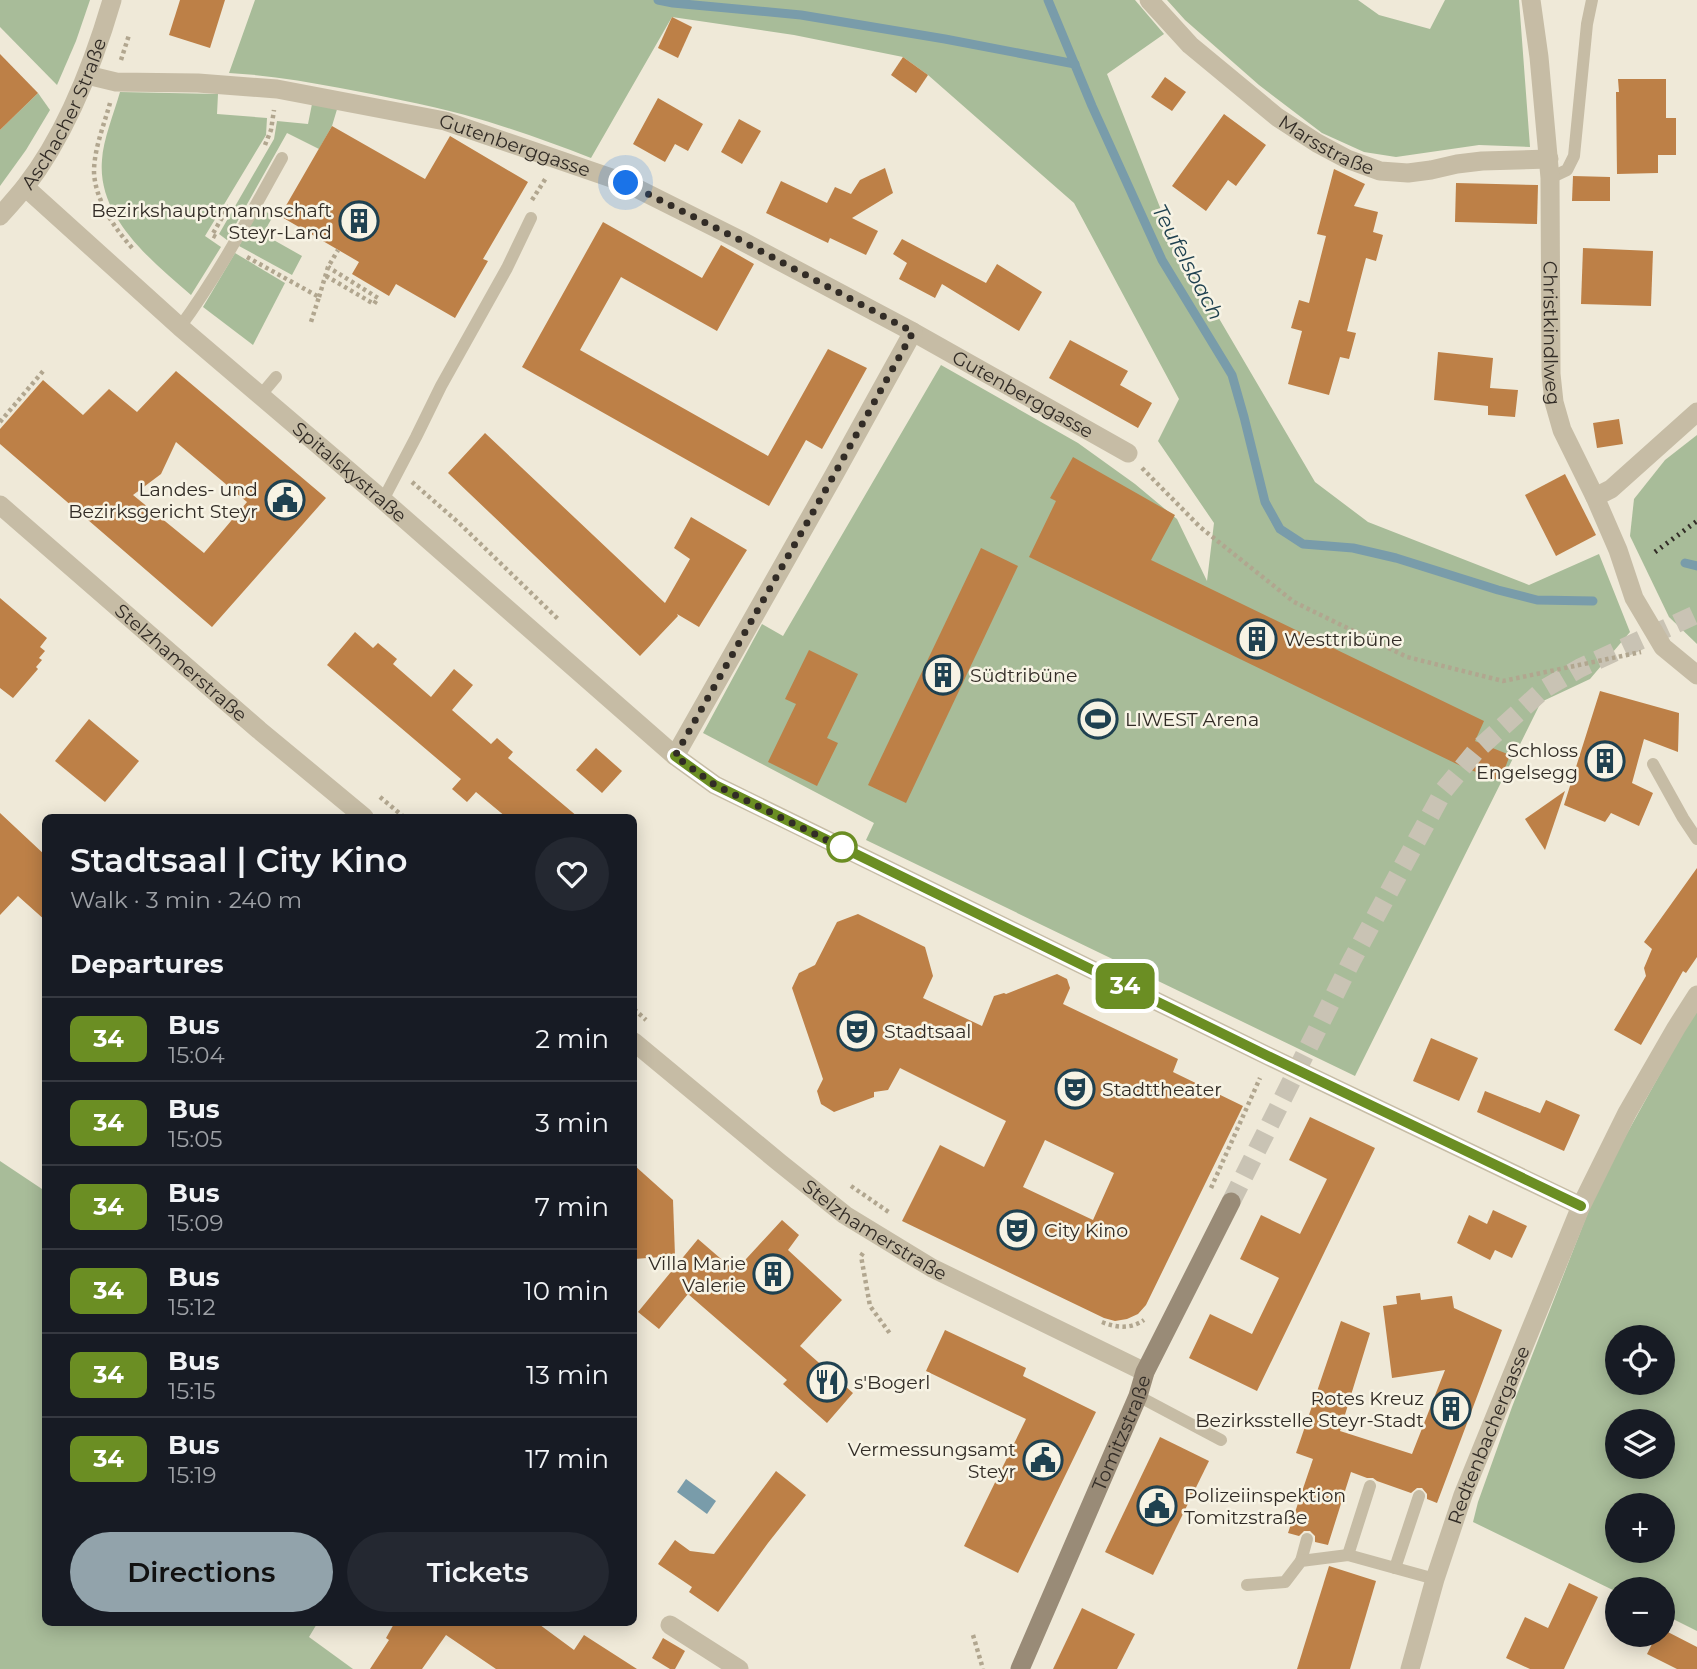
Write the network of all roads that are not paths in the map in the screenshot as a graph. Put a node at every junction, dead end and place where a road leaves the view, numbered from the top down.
1 (111, 0) edge
2 (1149, 0) edge
3 (1531, 0) edge
4 (1592, 0) edge
5 (87, 75) junction
6 (282, 158) dead end
7 (1549, 169) junction
8 (26, 187) junction
9 (0, 216) edge
10 (531, 218) road end
11 (180, 327) junction
12 (913, 332) junction
13 (276, 377) dead end
14 (260, 396) junction
15 (1697, 412) edge
16 (1128, 453) road end
17 (1595, 497) junction
18 (383, 500) junction
19 (0, 505) edge
20 (1697, 676) edge
21 (675, 756) junction
22 (1653, 764) dead end
23 (360, 814) edge
24 (1697, 839) edge
25 (1697, 995) edge
26 (637, 1044) edge
27 (1231, 1202) tunnel mouth
28 (1581, 1206) junction
29 (1145, 1372) junction
30 (1138, 1396) junction
31 (1220, 1440) dead end
32 (1370, 1486) dead end
33 (1419, 1496) dead end
34 (1307, 1539) dead end
35 (1348, 1555) junction
36 (1301, 1561) junction
37 (1395, 1568) junction
38 (1435, 1579) junction
39 (1247, 1585) dead end
40 (670, 1625) dead end
41 (738, 1669) edge
42 (1020, 1669) edge
43 (1410, 1669) edge

1 - 5 street, Aschacher Straße
2 - 7 street, Marsstraße
3 - 7 street, Christkindlweg
4 - 7 lane
5 - 8 street, Aschacher Straße
5 - 12 street, Gutenberggasse
6 - 11 lane
7 - 17 street, Christkindlweg
8 - 9 street, Aschacher Straße
8 - 11 street, Spitalskystraße
10 - 18 lane
11 - 14 street, Spitalskystraße
12 - 16 street, Gutenberggasse
12 - 21 street
13 - 14 lane
14 - 18 street, Spitalskystraße
15 - 17 street
17 - 20 street
18 - 21 street, Spitalskystraße
19 - 23 street, Stelzhamerstraße
21 - 28 street, Spitalskystraße
22 - 24 lane
25 - 28 street, Redtenbachergasse
26 - 29 street, Stelzhamerstraße
27 - 29 main road, Tomitzstraße
28 - 38 street, Redtenbachergasse
29 - 30 main road, Tomitzstraße
30 - 31 lane
30 - 42 main road, Tomitzstraße
32 - 35 lane
33 - 37 lane
34 - 36 lane
35 - 36 lane
35 - 37 lane
36 - 39 lane
37 - 38 lane
38 - 43 street, Redtenbachergasse
40 - 41 street

